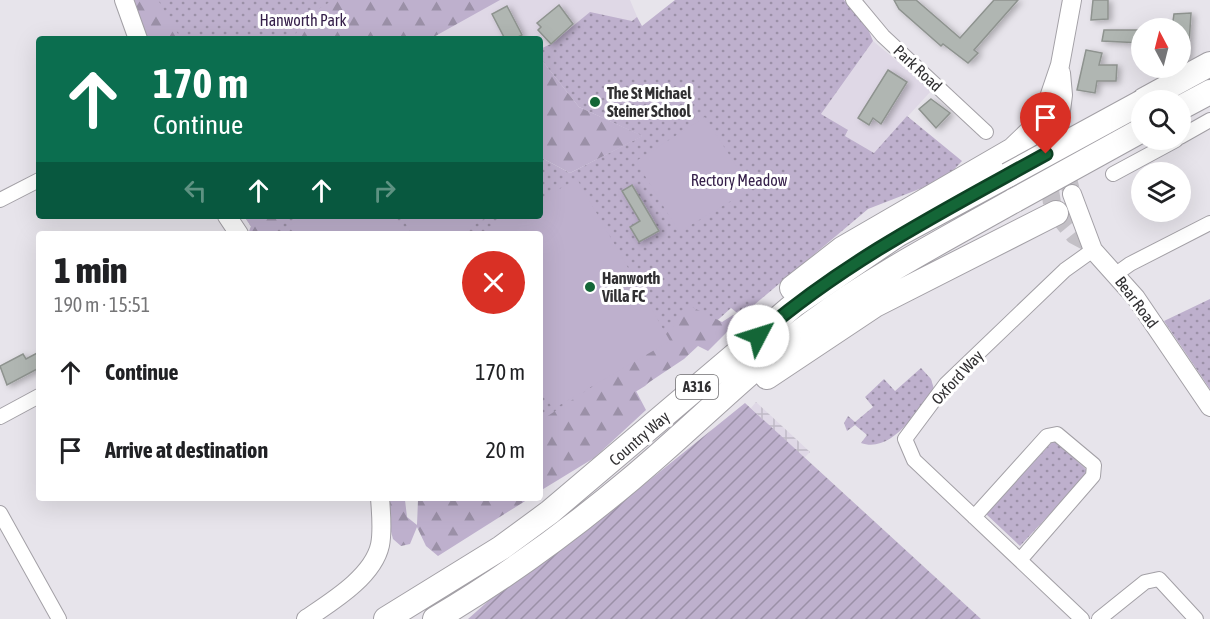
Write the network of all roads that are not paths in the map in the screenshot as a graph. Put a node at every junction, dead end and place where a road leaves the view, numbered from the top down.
1 (124, 0) edge
2 (853, 0) edge
3 (1072, 0) edge
4 (137, 36) edge
5 (1210, 64) edge
6 (1163, 90) edge
7 (1210, 92) edge
8 (1191, 102) edge
9 (1131, 108) edge
10 (1210, 120) edge
11 (1047, 125) joint
12 (1191, 131) edge
13 (987, 132) dead end
14 (1131, 136) edge
15 (1157, 150) edge
16 (1113, 174) dead end
17 (36, 182) edge
18 (0, 200) edge
19 (1061, 203) joint
20 (1210, 223) edge
21 (1091, 247) junction
22 (1116, 274) junction
23 (36, 398) edge
24 (1210, 407) edge
25 (0, 417) edge
26 (649, 428) junction
27 (632, 479) junction
28 (380, 501) edge
29 (0, 513) edge
30 (974, 517) junction
31 (1020, 560) junction
32 (388, 617) edge
33 (59, 619) edge
34 (306, 619) edge
35 (435, 619) edge
36 (1082, 619) edge
37 (1099, 619) edge
38 (1196, 619) edge

1 - 4 street
2 - 13 street, Park Road
3 - 11 street
5 - 6 highway, A316
7 - 8 highway
9 - 26 highway, Country Way / A316, bridge
10 - 12 street
11 - 26 highway
14 - 27 highway, Country Way / A316, bridge
15 - 16 street
17 - 18 street
19 - 21 street, Bear Road
19 - 27 highway
20 - 22 street
21 - 22 street, Bear Road
21 - 30 street, Oxford Way
22 - 24 street, Bear Road
23 - 25 street
26 - 32 highway, Country Way / A316
27 - 35 highway, Country Way / A316
28 - 34 street
29 - 33 street
30 - 31 street, Oxford Way
30 - 31 street
31 - 36 street, Oxford Way
37 - 38 street

